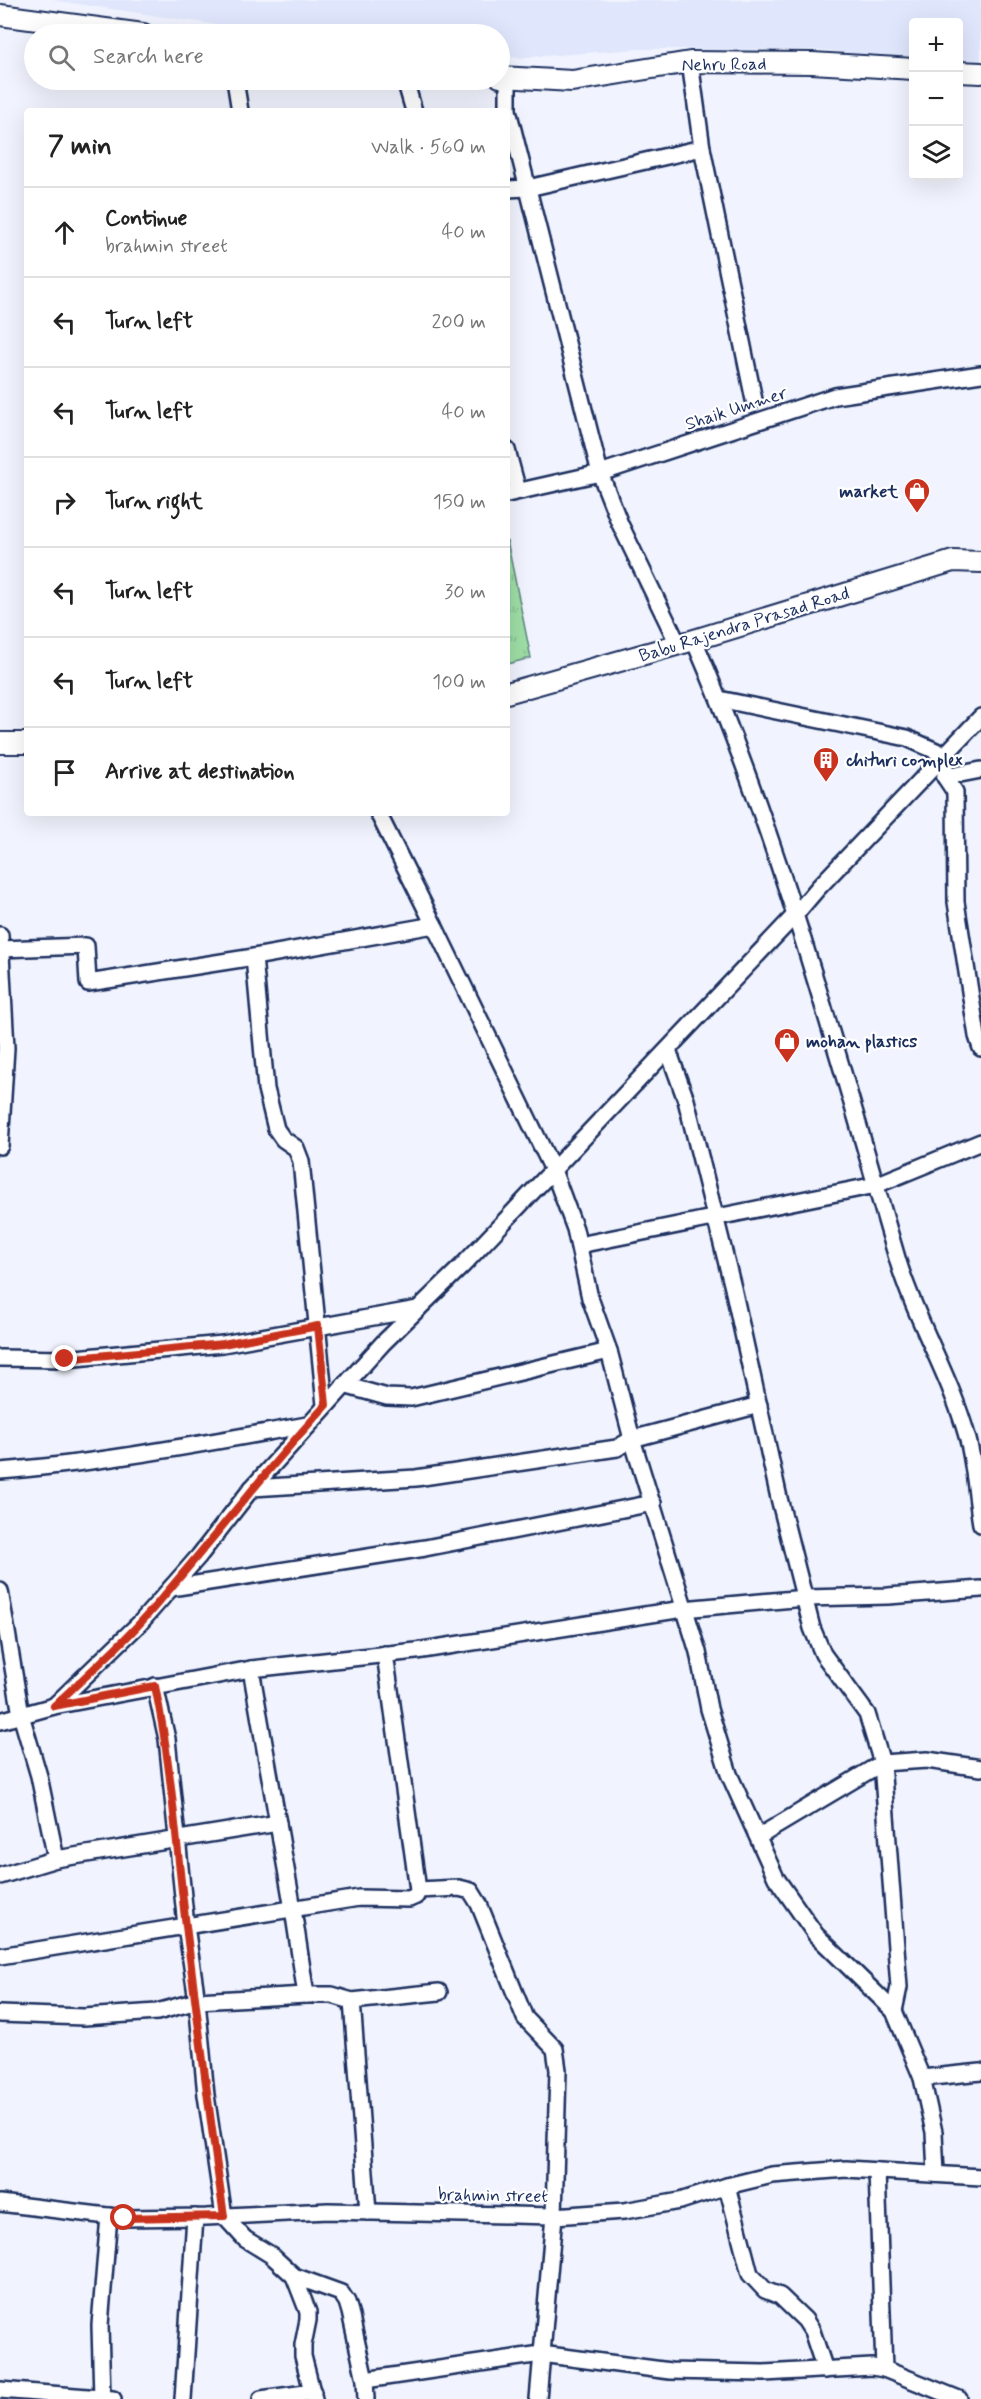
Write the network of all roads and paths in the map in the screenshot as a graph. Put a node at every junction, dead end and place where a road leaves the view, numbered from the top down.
1 (0, 15) edge
2 (68, 24) edge
3 (690, 62) junction
4 (909, 69) edge
5 (963, 72) edge
6 (981, 73) edge
7 (510, 77) edge
8 (237, 90) edge
9 (408, 90) edge
10 (506, 90) edge
11 (240, 108) edge
12 (413, 108) edge
13 (508, 108) edge
14 (510, 118) edge
15 (702, 148) junction
16 (528, 188) junction
17 (510, 189) edge
18 (981, 374) edge
19 (754, 400) dead end
20 (510, 472) edge
21 (600, 473) junction
22 (513, 493) edge
23 (981, 562) edge
24 (686, 642) junction
25 (510, 692) edge
26 (719, 699) junction
27 (981, 717) edge
28 (0, 743) edge
29 (24, 743) edge
30 (945, 755) junction
31 (981, 770) edge
32 (945, 777) junction
33 (380, 816) edge
34 (795, 915) junction
35 (434, 925) junction
36 (1, 944) edge
37 (254, 957) junction
38 (981, 1048) edge
39 (668, 1050) junction
40 (2, 1081) edge
41 (981, 1142) edge
42 (0, 1146) edge
43 (553, 1170) junction
44 (876, 1185) junction
45 (715, 1217) junction
46 (579, 1245) junction
47 (418, 1309) junction
48 (318, 1326) junction
49 (609, 1351) junction
50 (0, 1358) edge
51 (344, 1385) junction
52 (326, 1405) junction
53 (759, 1405) junction
54 (307, 1425) junction
55 (974, 1435) edge
56 (632, 1439) junction
57 (0, 1471) edge
58 (252, 1488) junction
59 (653, 1503) junction
60 (981, 1524) edge
61 (171, 1588) junction
62 (981, 1589) edge
63 (0, 1593) edge
64 (805, 1598) junction
65 (683, 1609) junction
66 (385, 1654) junction
67 (251, 1669) junction
68 (155, 1686) junction
69 (54, 1706) junction
70 (21, 1715) junction
71 (0, 1721) edge
72 (882, 1763) junction
73 (981, 1768) edge
74 (278, 1823) junction
75 (758, 1837) junction
76 (178, 1838) junction
77 (56, 1859) junction
78 (0, 1876) edge
79 (418, 1890) junction
80 (294, 1909) junction
81 (186, 1926) junction
82 (0, 1956) edge
83 (439, 1992) dead end
84 (306, 1995) junction
85 (197, 2001) junction
86 (352, 2001) junction
87 (894, 2011) junction
88 (0, 2014) edge
89 (981, 2072) edge
90 (922, 2078) junction
91 (877, 2171) junction
92 (936, 2174) junction
93 (981, 2177) edge
94 (727, 2186) junction
95 (0, 2203) edge
96 (368, 2211) junction
97 (109, 2216) junction
98 (224, 2216) junction
99 (554, 2216) junction
100 (195, 2217) junction
101 (294, 2276) junction
102 (541, 2354) junction
103 (884, 2369) junction
104 (825, 2370) junction
105 (365, 2380) junction
106 (0, 2390) edge
107 (314, 2395) edge
108 (107, 2398) edge
109 (183, 2399) edge
110 (261, 2399) edge
111 (366, 2399) edge
112 (538, 2399) edge
113 (959, 2399) edge

1 - 2 street
3 - 4 street, Nehru Road
3 - 7 street, Nehru Road
3 - 15 street
5 - 6 street
8 - 11 street
9 - 12 street
10 - 13 street
14 - 16 street
15 - 16 street
15 - 19 street
16 - 17 street
16 - 21 street
18 - 21 street, Shaik Ummer
20 - 22 street
21 - 22 street, Shaik Ummer
21 - 24 street
23 - 24 street, Babu Rajendra Prasad Road
24 - 25 street, Babu Rajendra Prasad Road
24 - 26 street
26 - 30 street
26 - 34 street
27 - 30 street
28 - 29 street
30 - 32 street
30 - 34 street
31 - 32 street
32 - 38 street
33 - 35 street
34 - 39 street
34 - 44 street
35 - 37 street
35 - 43 street
36 - 37 street
36 - 40 street
37 - 48 street
39 - 43 street
39 - 45 street
40 - 42 street
41 - 44 street
43 - 46 street
43 - 47 street
44 - 45 street
44 - 55 street
45 - 46 street
45 - 53 street
46 - 49 street
47 - 48 street
47 - 51 street
48 - 50 street
48 - 52 street
49 - 51 street
49 - 56 street
51 - 52 street
52 - 54 street
53 - 56 street
53 - 64 street
54 - 57 street
54 - 58 street
55 - 60 street
56 - 58 street
56 - 59 street
58 - 61 street
59 - 61 street
59 - 65 street
61 - 69 street
62 - 64 street
63 - 70 street
64 - 65 street
64 - 72 street
65 - 66 street
65 - 75 street
66 - 67 street
66 - 79 street
67 - 68 street
67 - 74 street
68 - 69 street
68 - 76 street
69 - 70 street
70 - 71 street
70 - 77 street
72 - 73 street
72 - 75 street
72 - 87 street
74 - 76 street
74 - 80 street
75 - 87 street
76 - 77 street
76 - 81 street
77 - 78 street
79 - 80 street
79 - 99 street
80 - 81 street
80 - 84 street
81 - 82 street
81 - 85 street
83 - 86 street
84 - 85 street
84 - 86 street
85 - 88 street
85 - 98 street
86 - 96 street
87 - 90 street
89 - 90 street
90 - 92 street
91 - 92 street, brahmin street
91 - 94 street, brahmin street
91 - 103 street
92 - 93 street, brahmin street
94 - 99 street, brahmin street
94 - 104 street
95 - 97 street, brahmin street
96 - 98 street, brahmin street
96 - 99 street, brahmin street
97 - 100 street, brahmin street
97 - 108 street
98 - 100 street, brahmin street
98 - 101 street
99 - 102 street
100 - 109 street
101 - 105 street
101 - 107 street
102 - 104 street
102 - 105 street
102 - 112 street
103 - 104 street
103 - 113 street
105 - 111 street
106 - 108 street
107 - 110 street

